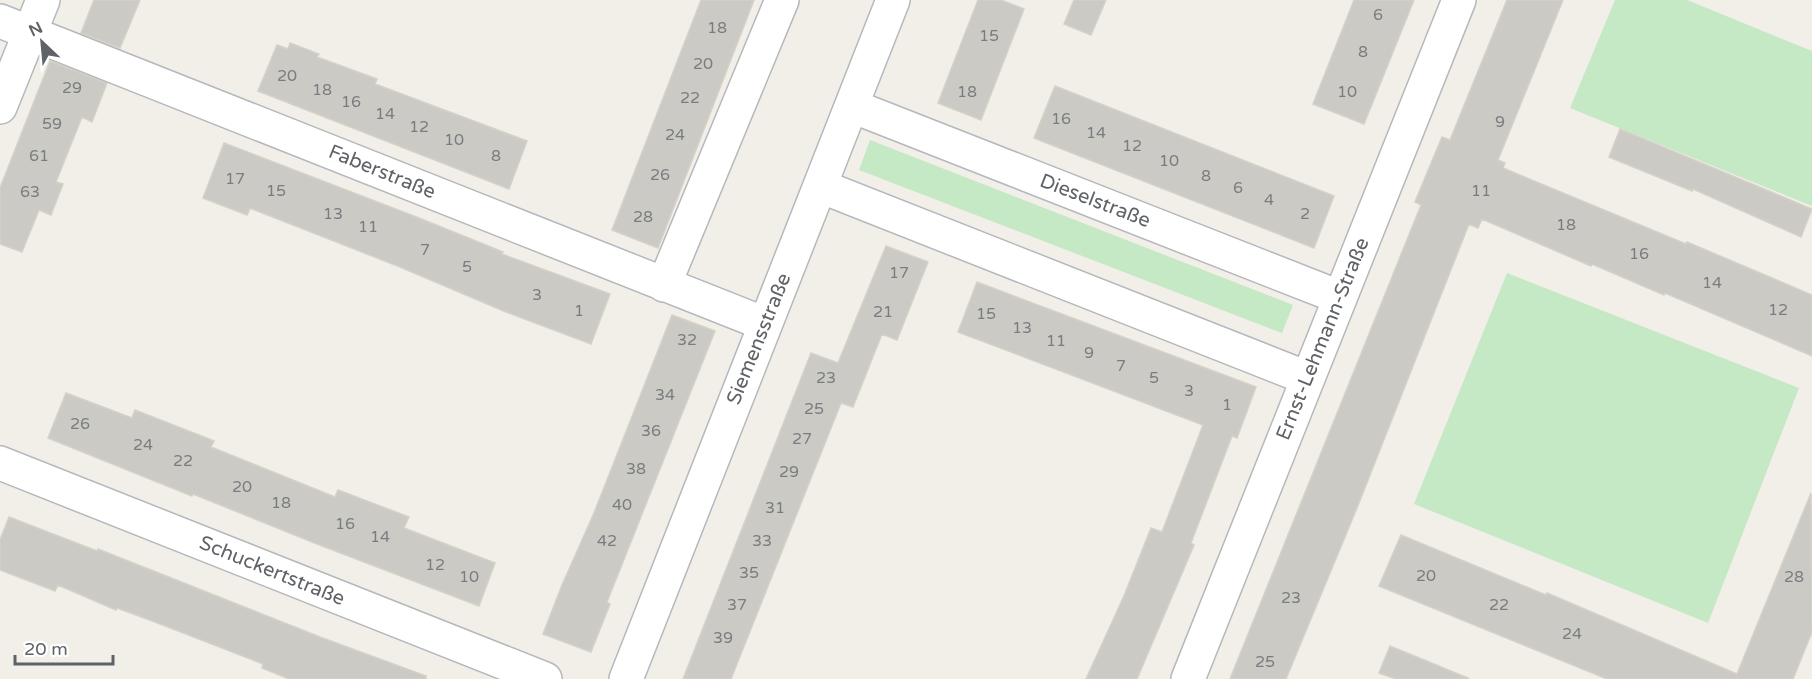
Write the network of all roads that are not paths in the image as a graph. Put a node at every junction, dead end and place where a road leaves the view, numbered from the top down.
1 (42, 0) edge
2 (782, 0) edge
3 (893, 0) edge
4 (1459, 0) edge
5 (15, 26) edge
6 (852, 106) junction
7 (0, 107) edge
8 (820, 186) junction
9 (664, 285) junction
10 (1339, 297) junction
11 (765, 324) junction
12 (1307, 378) junction
13 (0, 463) edge
14 (545, 679) edge
15 (626, 679) edge
16 (1188, 679) edge

1 - 5 street
2 - 9 street
3 - 6 street, Siemensstraße
4 - 10 street, Ernst-Lehmann-Straße
5 - 7 street
5 - 9 street, Faberstraße
6 - 8 street, Siemensstraße
6 - 10 street, Dieselstraße
8 - 11 street, Siemensstraße
8 - 12 street
9 - 11 street, Faberstraße
10 - 12 street, Ernst-Lehmann-Straße
11 - 15 street, Siemensstraße
12 - 16 street, Ernst-Lehmann-Straße
13 - 14 street, Schuckertstraße

